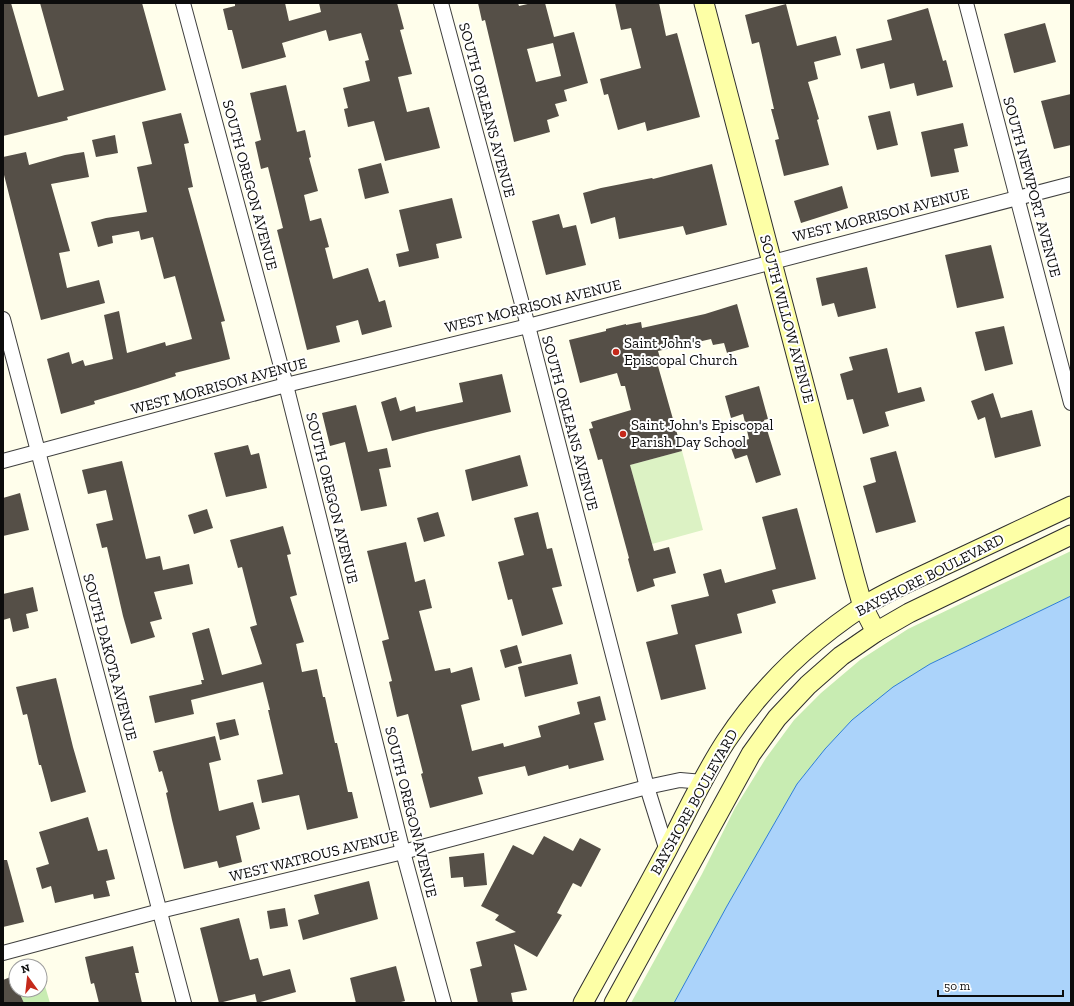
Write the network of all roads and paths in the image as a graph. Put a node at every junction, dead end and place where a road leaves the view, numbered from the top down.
1 (183, 3) edge
2 (441, 3) edge
3 (704, 3) edge
4 (966, 3) edge
5 (1071, 184) edge
6 (1018, 198) junction
7 (771, 261) junction
8 (3, 319) edge
9 (528, 326) junction
10 (286, 385) junction
11 (1071, 403) edge
12 (38, 452) junction
13 (3, 461) edge
14 (1071, 506) edge
15 (1071, 536) edge
16 (863, 607) junction
17 (876, 632) junction
18 (703, 782) junction
19 (647, 787) junction
20 (667, 851) junction
21 (403, 852) junction
22 (160, 911) junction
23 (3, 953) edge
24 (184, 1003) edge
25 (444, 1003) edge
26 (583, 1003) edge
27 (614, 1003) edge

1 - 10 street, SOUTH OREGON AVENUE
2 - 9 street, SOUTH ORLEANS AVENUE
3 - 7 main road, SOUTH WILLOW AVENUE
4 - 6 street, SOUTH NEWPORT AVENUE
5 - 6 street, WEST MORRISON AVENUE
6 - 7 street, WEST MORRISON AVENUE
6 - 11 street, SOUTH NEWPORT AVENUE
7 - 9 street, WEST MORRISON AVENUE
7 - 16 main road, SOUTH WILLOW AVENUE
8 - 12 street, SOUTH DAKOTA AVENUE
9 - 10 street, WEST MORRISON AVENUE
9 - 19 street, SOUTH ORLEANS AVENUE
10 - 12 street, WEST MORRISON AVENUE
10 - 21 street, SOUTH OREGON AVENUE
12 - 13 street, WEST MORRISON AVENUE
12 - 22 street, SOUTH DAKOTA AVENUE
14 - 16 main road, BAYSHORE BOULEVARD
15 - 17 main road, BAYSHORE BOULEVARD
16 - 17 main road, SOUTH WILLOW AVENUE
16 - 18 main road, BAYSHORE BOULEVARD
17 - 27 main road, BAYSHORE BOULEVARD
18 - 19 street, WEST WATROUS AVENUE
18 - 20 main road, BAYSHORE BOULEVARD
19 - 20 street, SOUTH ORLEANS AVENUE
19 - 21 street, WEST WATROUS AVENUE
20 - 26 main road, BAYSHORE BOULEVARD
21 - 22 street, WEST WATROUS AVENUE
21 - 25 street, SOUTH OREGON AVENUE
22 - 23 street, WEST WATROUS AVENUE
22 - 24 street, SOUTH DAKOTA AVENUE

